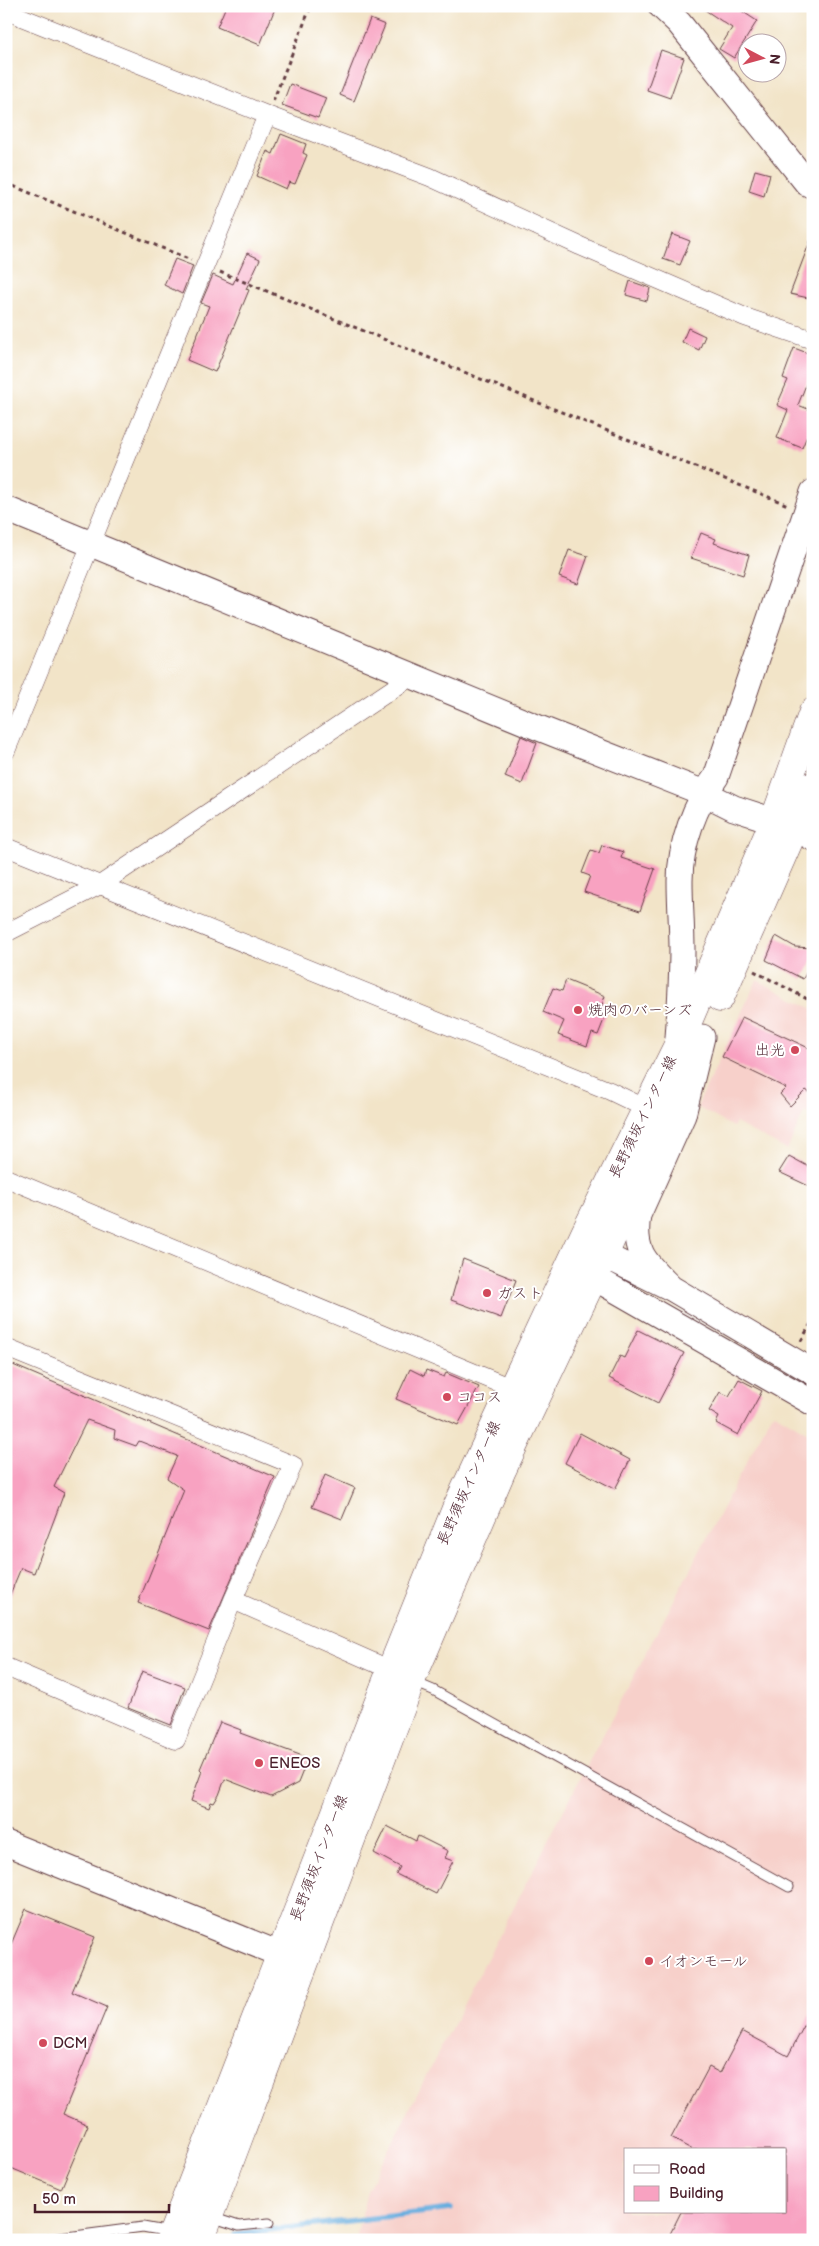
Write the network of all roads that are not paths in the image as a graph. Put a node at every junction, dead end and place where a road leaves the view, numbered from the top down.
1 (662, 6) edge
2 (6, 10) edge
3 (267, 115) junction
4 (813, 186) edge
5 (813, 340) edge
6 (810, 503) edge
7 (6, 508) edge
8 (92, 544) junction
9 (412, 676) junction
10 (813, 712) edge
11 (6, 751) edge
12 (813, 786) edge
13 (704, 793) junction
14 (794, 829) edge
15 (6, 847) edge
16 (100, 885) junction
17 (6, 933) edge
18 (690, 1042) junction
19 (647, 1109) junction
20 (6, 1178) edge
21 (576, 1251) junction
22 (598, 1266) junction
23 (672, 1288) junction
24 (6, 1348) edge
25 (813, 1372) edge
26 (511, 1388) junction
27 (813, 1403) edge
28 (233, 1600) junction
29 (6, 1667) edge
30 (401, 1675) junction
31 (6, 1843) edge
32 (789, 1888) dead end
33 (282, 1955) junction
34 (269, 2223) dead end
35 (204, 2228) edge
36 (171, 2236) edge
37 (44, 2240) edge

1 - 4 street
2 - 3 street
3 - 5 street
3 - 8 street
6 - 13 street
7 - 8 street
8 - 9 street
8 - 11 street
9 - 13 street
9 - 16 street
10 - 14 main road, 長野須坂インター線
12 - 14 main road, 長野須坂インター線
13 - 14 street
13 - 18 street
14 - 18 main road, 長野須坂インター線
14 - 18 main road, 長野須坂インター線
15 - 16 street
16 - 17 street
16 - 19 street
18 - 19 main road, 長野須坂インター線
18 - 22 main road, 長野須坂インター線
18 - 23 street
19 - 21 main road, 長野須坂インター線
20 - 26 street
21 - 22 street
21 - 26 main road, 長野須坂インター線
22 - 23 street
22 - 27 street
22 - 30 main road, 長野須坂インター線
23 - 25 street
24 - 28 street
26 - 30 main road, 長野須坂インター線
28 - 29 street
28 - 30 street
30 - 32 lane
30 - 33 main road, 長野須坂インター線
30 - 35 main road, 長野須坂インター線
31 - 33 street
33 - 36 main road, 長野須坂インター線
34 - 35 lane
36 - 37 lane

